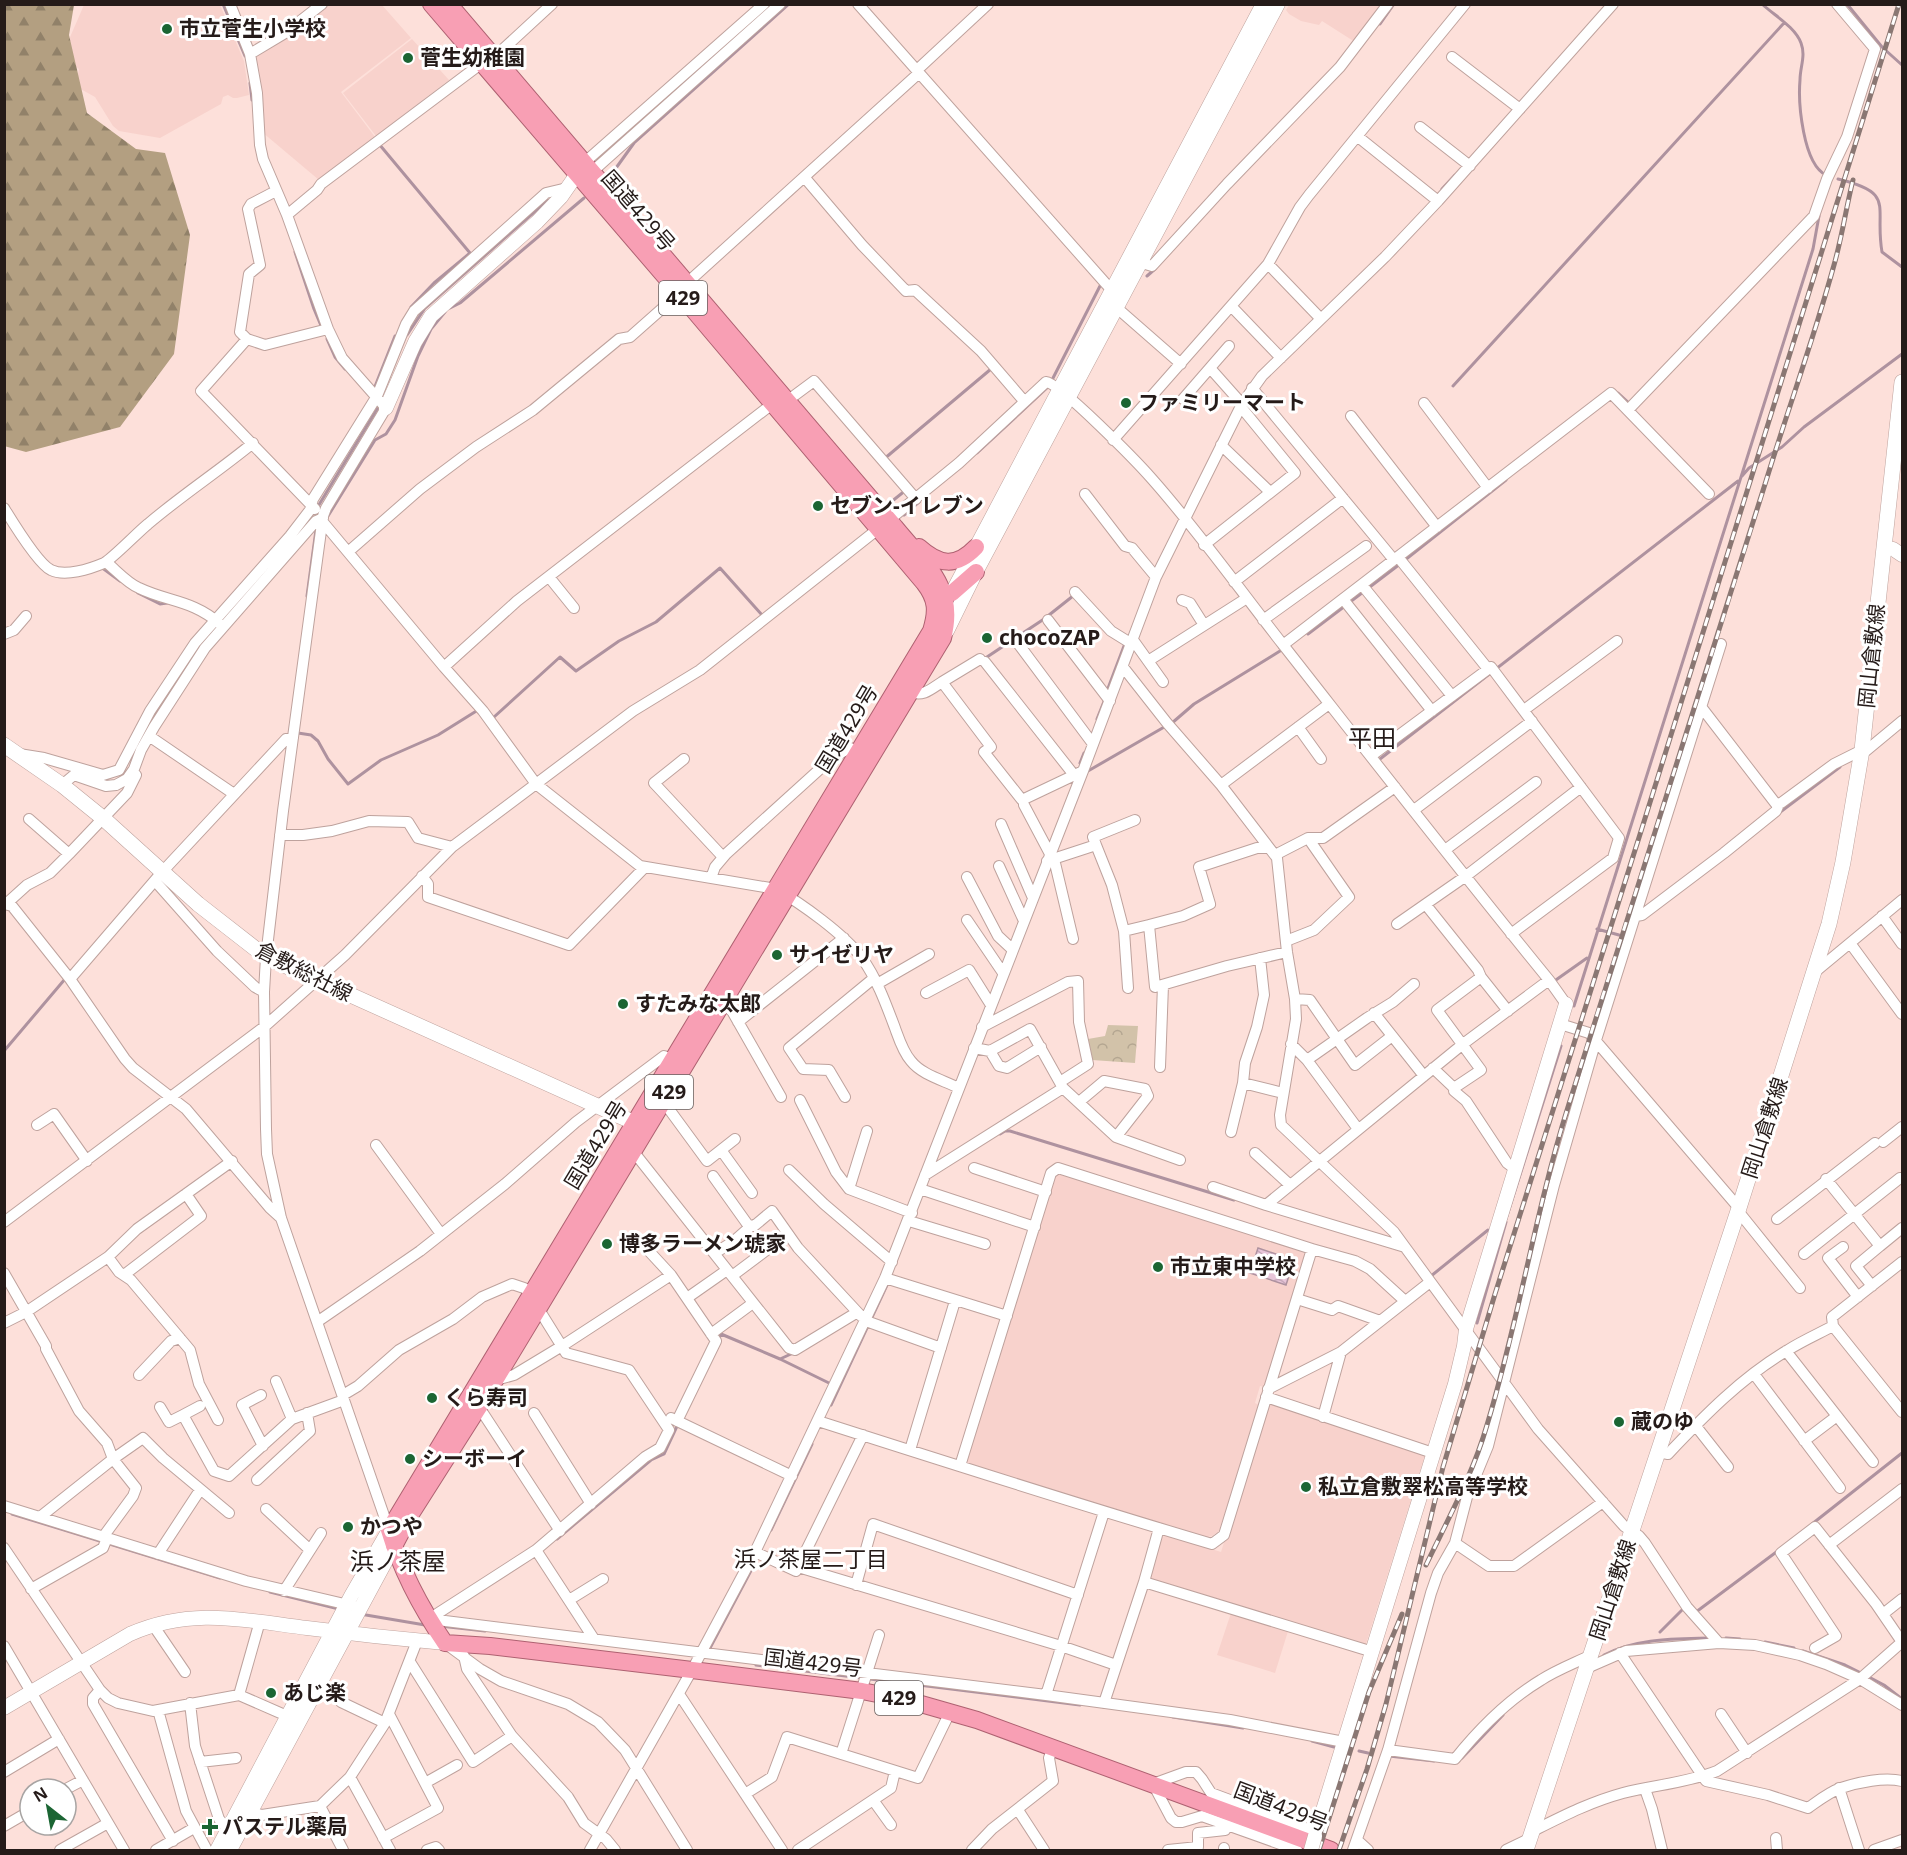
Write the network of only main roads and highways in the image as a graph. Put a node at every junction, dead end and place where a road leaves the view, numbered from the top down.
1 (431, 4) edge
2 (449, 4) edge
3 (488, 59) junction
4 (1902, 382) edge
5 (888, 525) junction
6 (975, 547) road end
7 (976, 572) road end
8 (944, 596) junction
9 (937, 635) junction
10 (9, 751) edge
11 (782, 892) junction
12 (679, 1063) junction
13 (641, 1126) junction
14 (535, 1301) junction
15 (394, 1546) junction
16 (1530, 1840) edge
17 (1332, 1851) edge

1 - 3 highway, 国道429号 / 429
2 - 3 highway, 国道429号 / 429
3 - 5 highway, 国道429号 / 429
4 - 16 main road, 岡山倉敷線
5 - 6 highway
5 - 8 highway, 国道429号 / 429
7 - 8 highway
8 - 9 highway, 国道429号 / 429
9 - 11 highway, 国道429号 / 429
9 - 11 highway, 国道429号 / 429
10 - 13 main road, 倉敷総社線
11 - 12 highway, 国道429号 / 429
11 - 12 highway, 国道429号 / 429
12 - 13 highway, 国道429号 / 429
12 - 13 highway, 国道429号 / 429
13 - 14 highway, 国道429号 / 429
13 - 14 highway, 国道429号 / 429
14 - 15 highway, 国道429号 / 429
14 - 15 highway, 国道429号 / 429
15 - 17 highway, 国道429号 / 429

